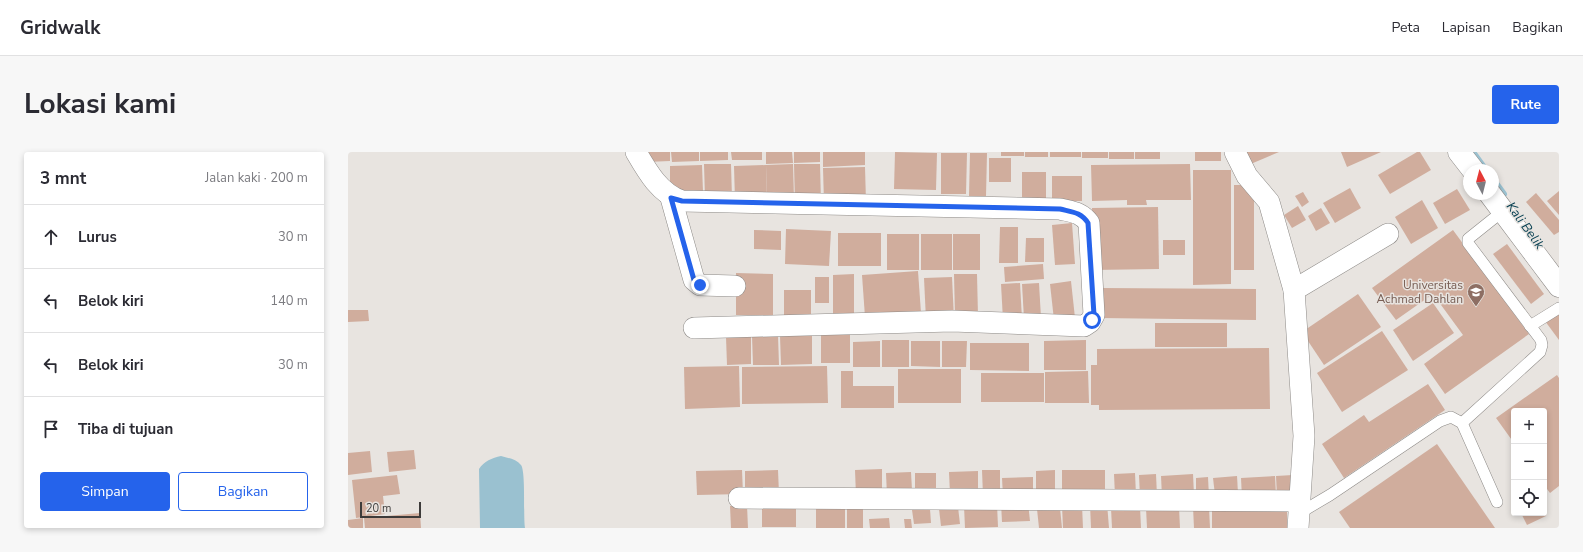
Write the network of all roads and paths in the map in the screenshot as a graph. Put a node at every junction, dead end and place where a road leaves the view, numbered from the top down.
1 (636, 152) edge
2 (1235, 152) edge
3 (1459, 152) edge
4 (1468, 164) edge
5 (671, 198) junction
6 (1497, 202) edge
7 (1388, 234) dead end
8 (735, 286) dead end
9 (1559, 286) edge
10 (1294, 290) junction
11 (1559, 308) edge
12 (1530, 326) junction
13 (694, 328) dead end
14 (1462, 423) junction
15 (739, 498) dead end
16 (1497, 502) dead end
17 (1298, 514) edge

1 - 5 street
2 - 10 street
3 - 4 main road
5 - 8 street
5 - 13 street
6 - 9 main road
6 - 12 lane
7 - 10 street
10 - 17 street
11 - 12 lane
12 - 14 lane
14 - 16 lane
14 - 17 lane
15 - 17 street

